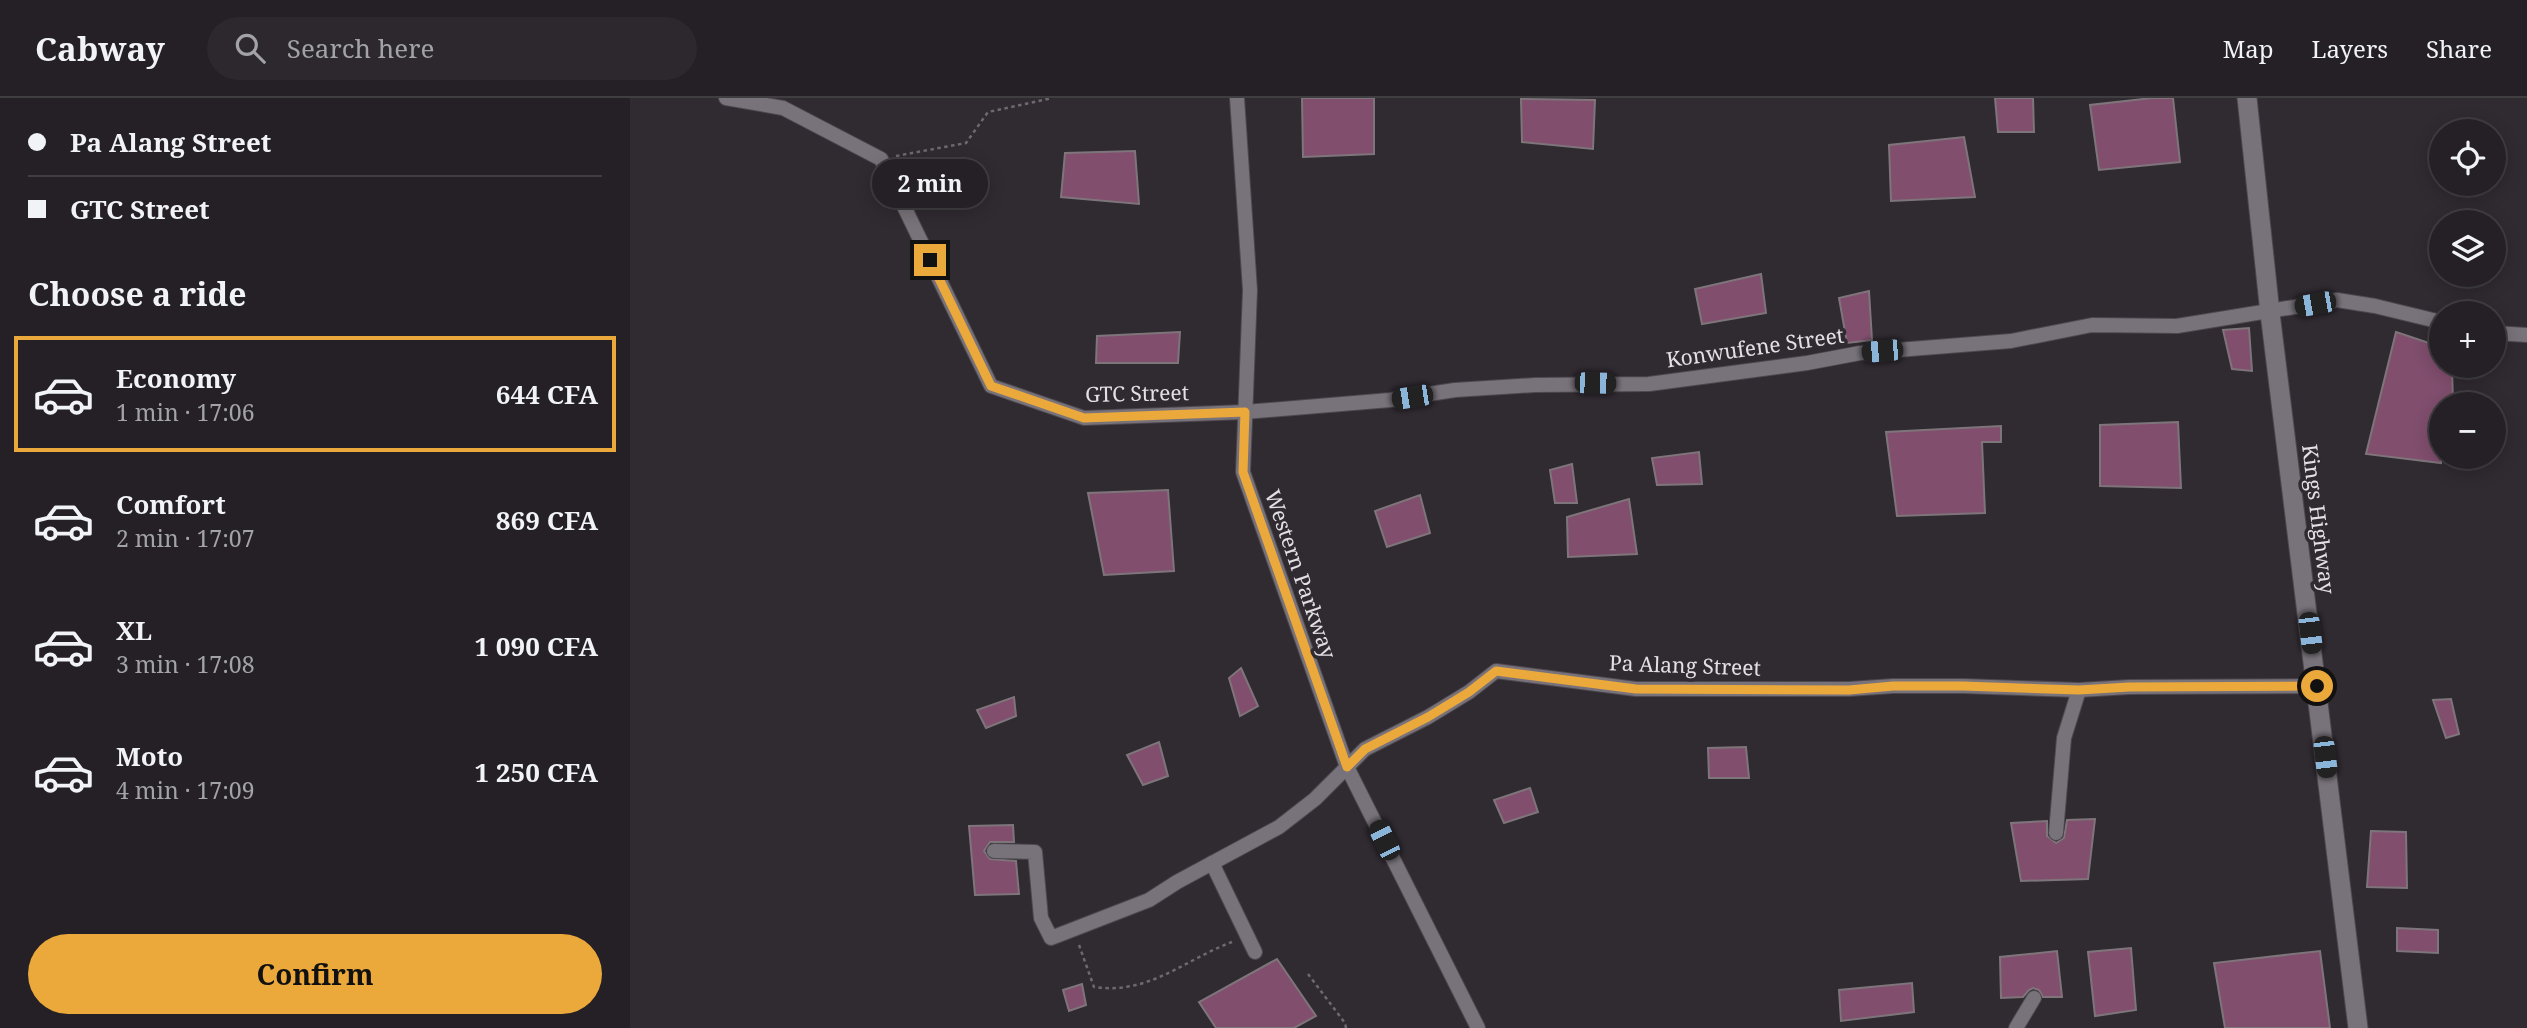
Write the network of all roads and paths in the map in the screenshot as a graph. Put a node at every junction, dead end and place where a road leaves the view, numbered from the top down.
1 (726, 98) edge
2 (1052, 98) edge
3 (1237, 98) edge
4 (2247, 98) edge
5 (881, 159) junction
6 (2270, 313) junction
7 (2429, 319) edge
8 (2506, 334) edge
9 (2527, 335) edge
10 (1245, 412) junction
11 (2317, 686) junction
12 (2079, 690) junction
13 (1347, 767) junction
14 (2056, 834) dead end
15 (994, 851) dead end
16 (1212, 863) junction
17 (1077, 929) junction
18 (1247, 935) junction
19 (1255, 952) dead end
20 (1308, 974) dead end
21 (2034, 998) dead end
22 (1346, 1028) edge
23 (1478, 1028) edge
24 (2016, 1028) edge
25 (2358, 1028) edge

1 - 5 street
2 - 5 path
3 - 10 street, Western Parkway
4 - 6 street, Kings Highway
5 - 10 street, GTC Street
6 - 7 street, Konwufene Street
6 - 10 street, Konwufene Street
6 - 11 street, Kings Highway
8 - 9 street
10 - 13 street, Western Parkway
11 - 12 street, Pa Alang Street
11 - 25 street, Kings Highway
12 - 13 street, Pa Alang Street
12 - 14 street
13 - 16 street, Pa Alang Street
13 - 23 street, Western Parkway
15 - 17 street, Pa Alang Street
16 - 17 street, Pa Alang Street
16 - 18 street
17 - 18 path
18 - 19 street
20 - 22 path
21 - 24 street

